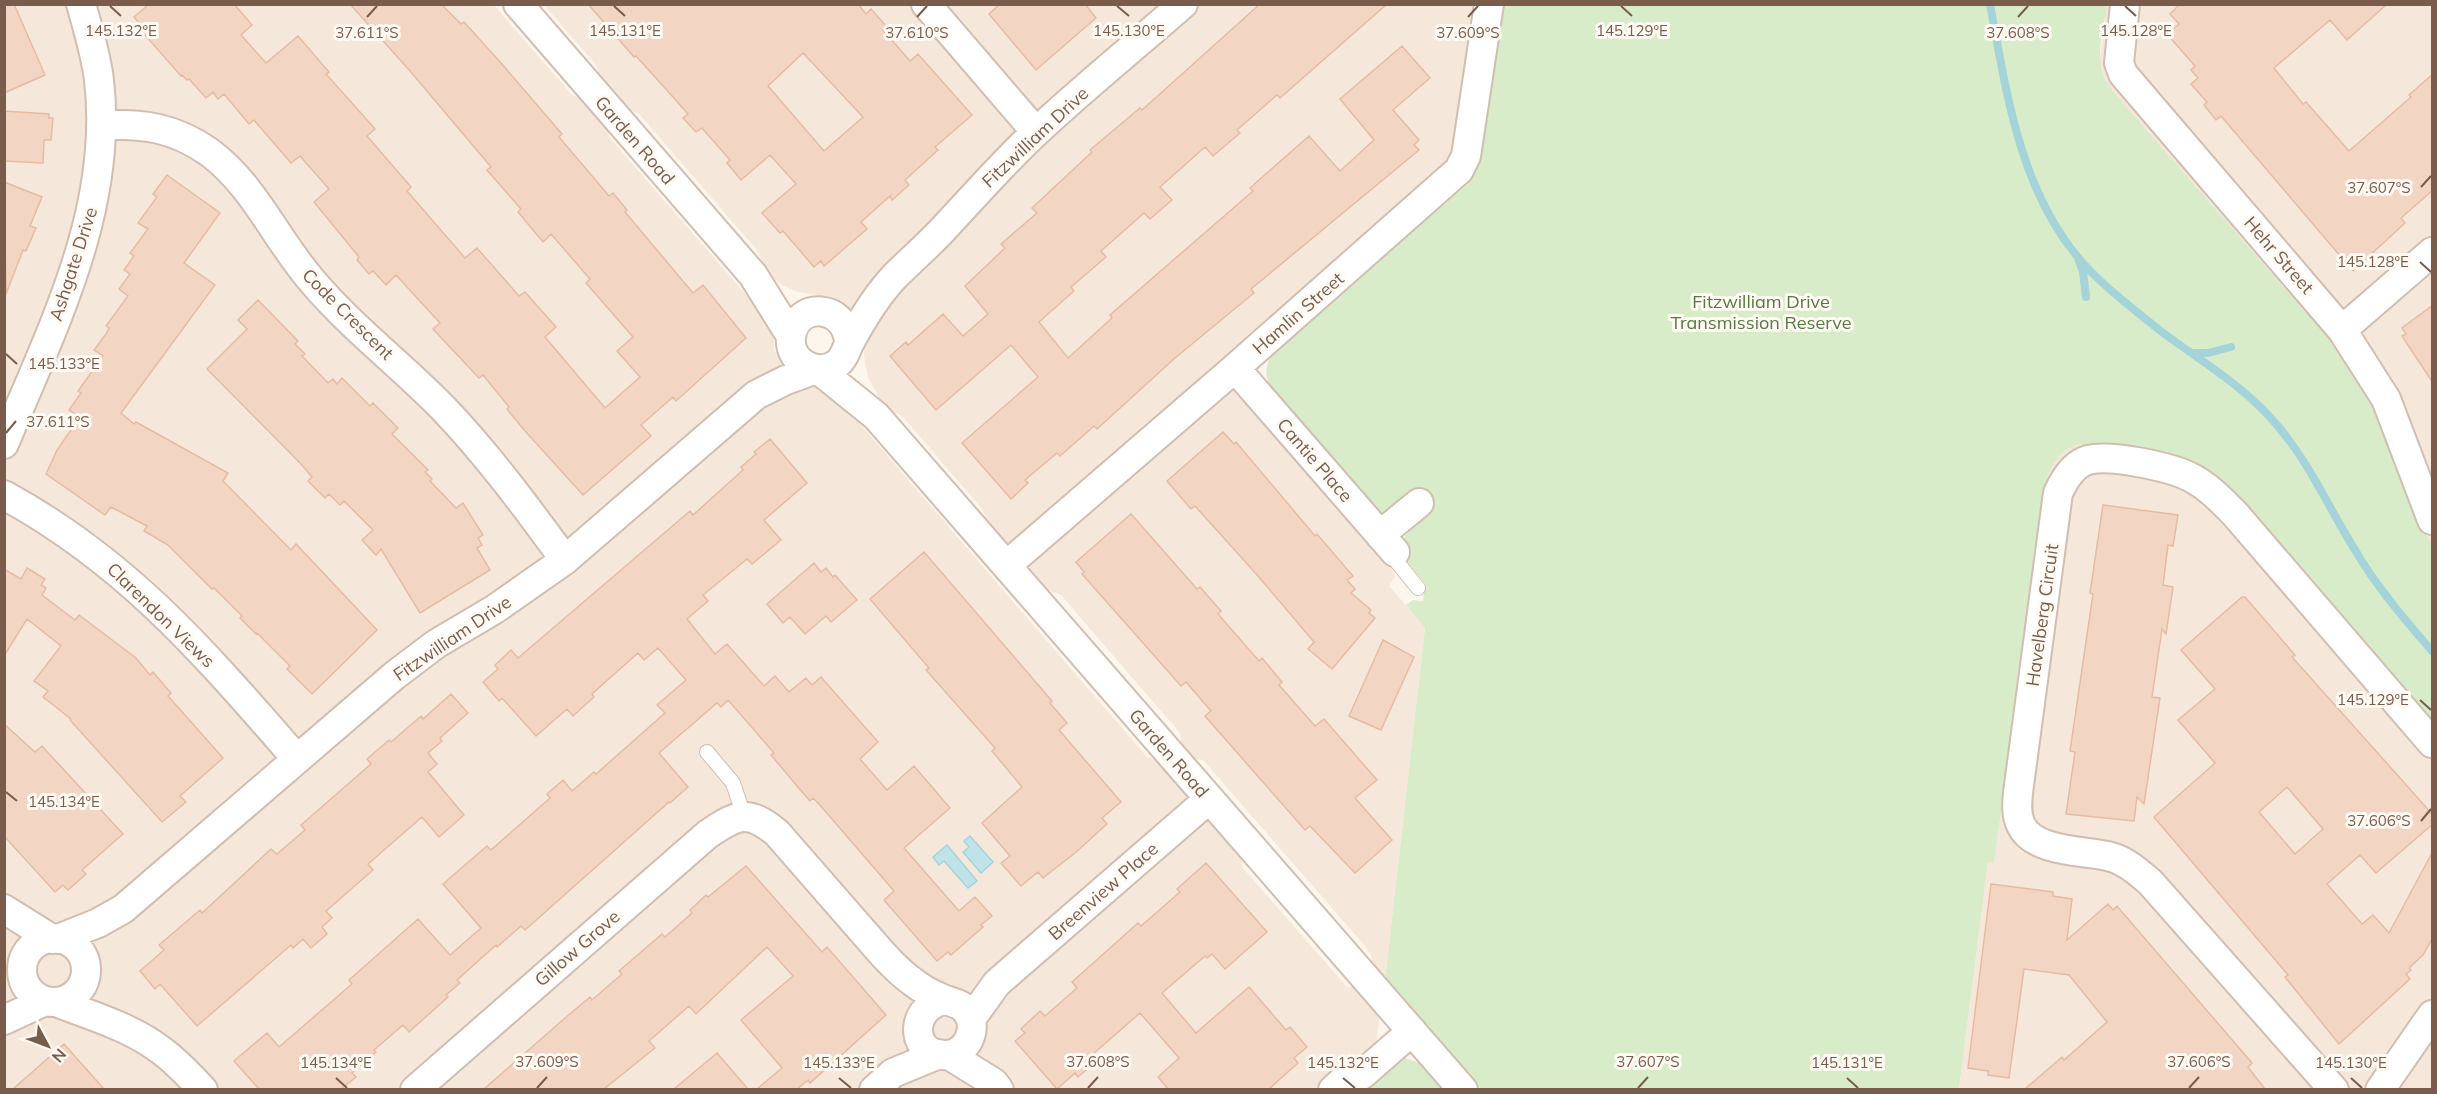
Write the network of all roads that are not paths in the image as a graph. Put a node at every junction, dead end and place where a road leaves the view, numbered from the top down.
1 (81, 4) edge
2 (518, 4) edge
3 (926, 4) edge
4 (1184, 4) edge
5 (1489, 4) edge
6 (2125, 4) edge
7 (102, 125) junction
8 (1035, 132) junction
9 (2433, 252) edge
10 (753, 275) junction
11 (893, 278) junction
12 (818, 311) junction
13 (2342, 330) junction
14 (791, 338) junction
15 (849, 345) junction
16 (1235, 368) junction
17 (817, 369) junction
18 (756, 395) junction
19 (876, 416) junction
20 (4, 444) edge
21 (4, 495) edge
22 (1419, 503) dead end
23 (2433, 520) edge
24 (1388, 544) junction
25 (566, 560) junction
26 (1006, 565) junction
27 (1418, 588) dead end
28 (2433, 743) edge
29 (707, 752) dead end
30 (297, 759) junction
31 (1209, 799) junction
32 (744, 816) junction
33 (4, 909) edge
34 (123, 909) junction
35 (4, 922) edge
36 (55, 939) junction
37 (23, 972) junction
38 (86, 972) junction
39 (899, 972) junction
40 (4, 1002) edge
41 (51, 1002) junction
42 (960, 1013) junction
43 (2433, 1015) edge
44 (4, 1020) edge
45 (918, 1025) junction
46 (1407, 1025) junction
47 (125, 1028) junction
48 (944, 1054) junction
49 (884, 1081) edge
50 (1340, 1083) edge
51 (996, 1086) edge
52 (203, 1089) edge
53 (415, 1089) edge
54 (1463, 1089) edge
55 (2334, 1089) edge
56 (2380, 1089) edge

1 - 7 street, Ashgate Drive
2 - 10 street, Garden Road
3 - 8 street
4 - 8 street, Fitzwilliam Drive
5 - 16 street, Hamlin Street
6 - 13 street, Hehr Street
7 - 20 street, Ashgate Drive
7 - 25 street, Code Crescent
8 - 11 street, Fitzwilliam Drive
9 - 13 street
10 - 12 street, Garden Road
10 - 14 street, Garden Road
11 - 12 street, Fitzwilliam Drive
11 - 15 street, Fitzwilliam Drive
12 - 14 street
12 - 15 street
13 - 23 street, Hehr Street
14 - 17 street
14 - 18 street, Fitzwilliam Drive
15 - 17 street
15 - 19 street, Garden Road
16 - 24 street, Cantie Place
16 - 26 street, Hamlin Street
17 - 18 street, Fitzwilliam Drive
17 - 19 street, Garden Road
18 - 25 street, Fitzwilliam Drive
19 - 26 street, Garden Road
21 - 30 street, Clarendon Views
22 - 24 street
24 - 27 lane
25 - 30 street, Fitzwilliam Drive
26 - 31 street, Garden Road
28 - 55 street, Havelberg Circuit
29 - 32 lane
30 - 34 street, Fitzwilliam Drive
31 - 42 street, Breenview Place
31 - 46 street, Garden Road
32 - 39 street
32 - 53 street, Gillow Grove
33 - 36 street
34 - 36 street, Fitzwilliam Drive
34 - 38 street, Fitzwilliam Drive
35 - 37 street
36 - 37 street
36 - 38 street
37 - 40 street
37 - 41 street
38 - 41 street
38 - 47 street
39 - 42 street
39 - 45 street
41 - 44 street
41 - 47 street
42 - 45 street
42 - 48 street
42 - 51 street
43 - 56 street
45 - 48 street
45 - 49 street
46 - 50 street
46 - 54 street, Garden Road
47 - 52 street
48 - 49 street
48 - 51 street

